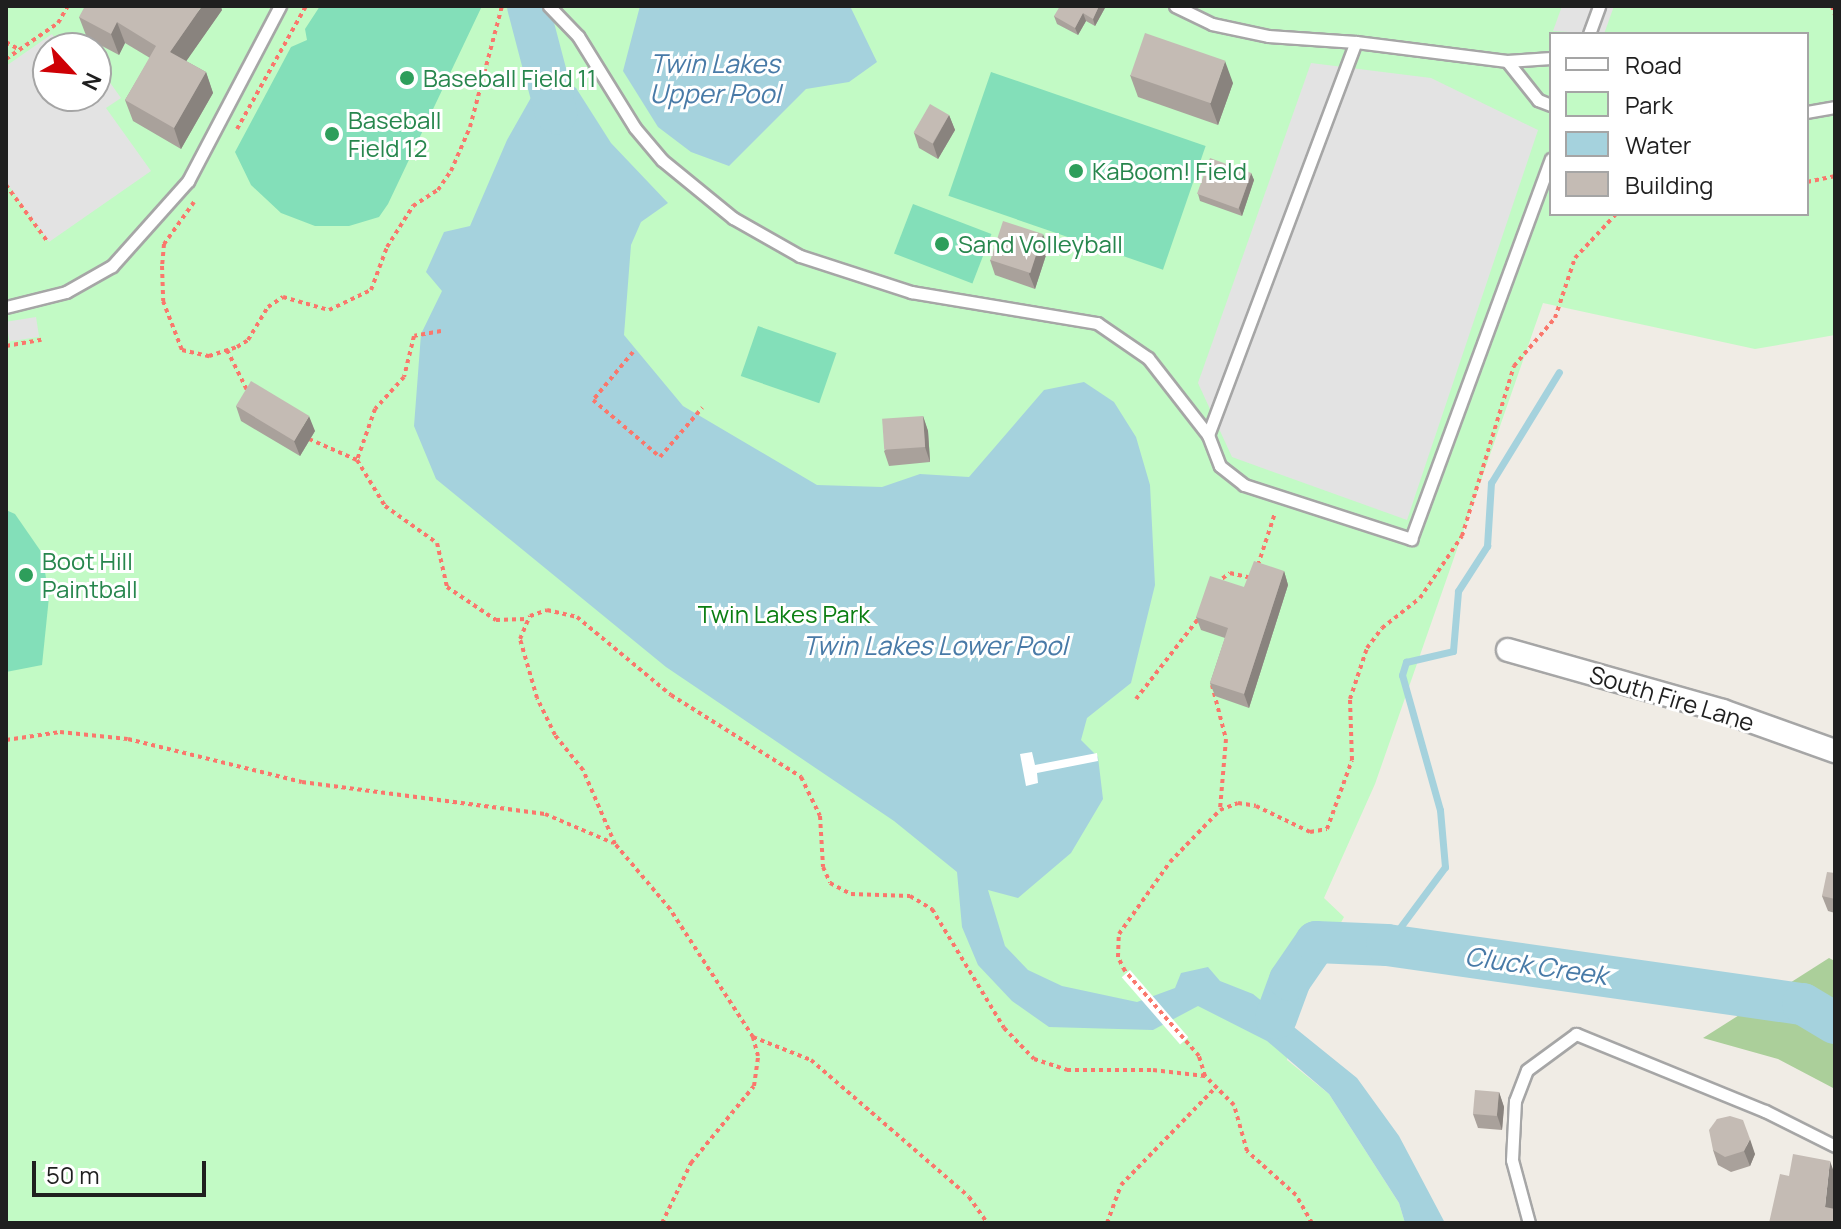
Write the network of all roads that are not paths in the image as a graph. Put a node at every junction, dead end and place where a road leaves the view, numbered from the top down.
1 (280, 6) edge
2 (549, 6) edge
3 (1175, 6) edge
4 (1599, 6) edge
5 (1590, 32) edge
6 (1356, 42) junction
7 (1549, 58) edge
8 (1507, 61) junction
9 (1549, 104) edge
10 (1835, 107) edge
11 (1809, 112) edge
12 (1549, 164) edge
13 (6, 307) edge
14 (1208, 435) junction
15 (1508, 650) dead end
16 (1835, 751) edge
17 (1835, 1146) edge
18 (1529, 1223) edge

1 - 13 lane
2 - 14 lane
3 - 6 lane
4 - 5 lane
6 - 8 lane
6 - 14 lane
7 - 8 lane
8 - 9 lane
10 - 11 lane
12 - 14 lane
15 - 16 street, South Fire Lane
17 - 18 lane

